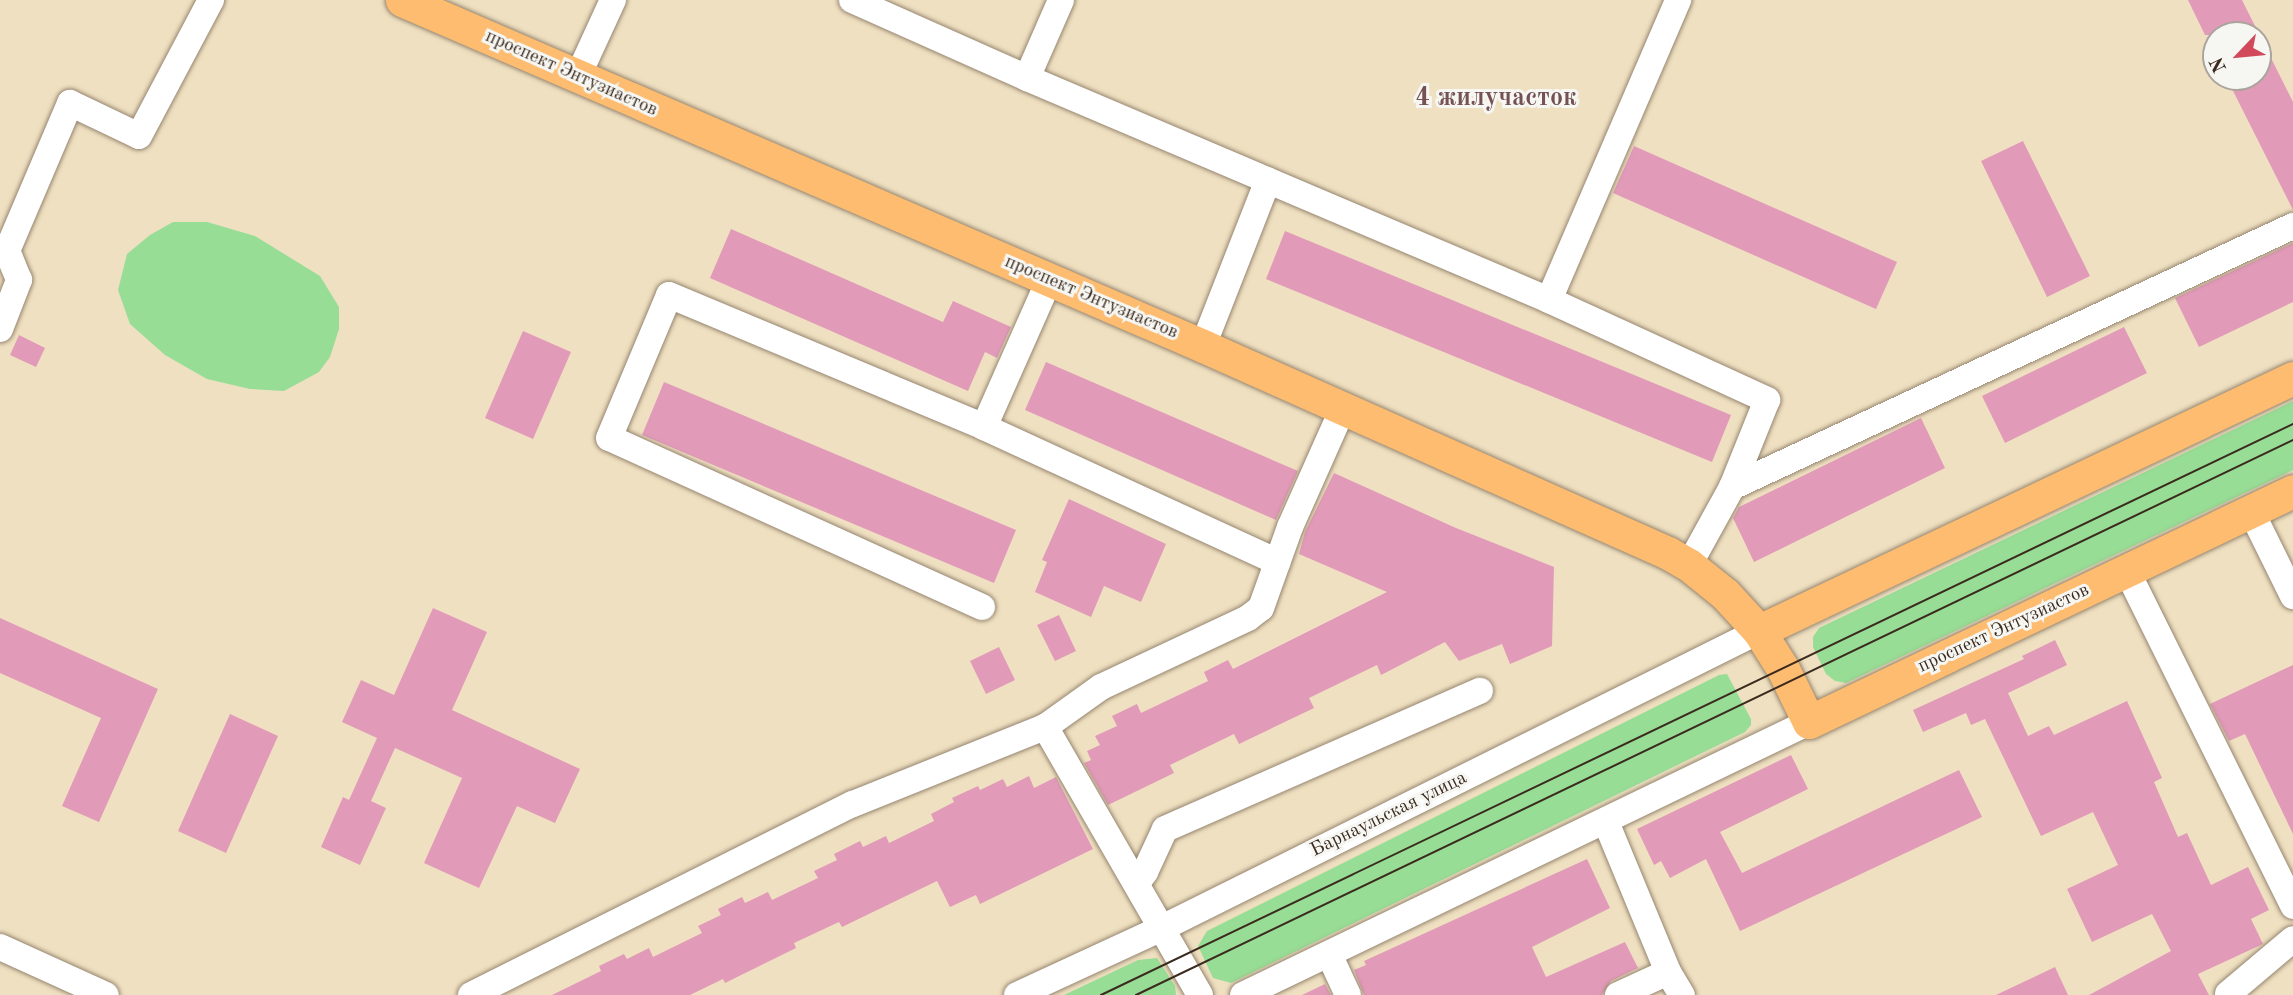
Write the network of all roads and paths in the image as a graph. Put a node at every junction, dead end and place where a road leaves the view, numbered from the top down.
1 (211, 0) edge
2 (402, 0) edge
3 (613, 0) edge
4 (852, 0) edge
5 (1061, 0) edge
6 (1678, 0) edge
7 (578, 76) junction
8 (1027, 78) junction
9 (1268, 180) junction
10 (2293, 226) edge
11 (1049, 280) junction
12 (1549, 300) junction
13 (0, 328) edge
14 (1203, 346) junction
15 (2293, 378) edge
16 (1343, 408) junction
17 (984, 427) junction
18 (1732, 487) junction
19 (2293, 491) edge
20 (2251, 511) junction
21 (1277, 562) junction
22 (1689, 565) junction
23 (2127, 571) junction
24 (2293, 596) edge
25 (982, 607) dead end
26 (1759, 631) junction
27 (1480, 691) dead end
28 (1809, 722) junction
29 (1045, 727) junction
30 (1606, 822) junction
31 (1137, 883) junction
32 (2293, 906) edge
33 (1162, 928) junction
34 (2293, 939) edge
35 (0, 947) edge
36 (1329, 954) junction
37 (1668, 972) junction
38 (2228, 994) edge
39 (106, 995) edge
40 (471, 995) edge
41 (1017, 995) edge
42 (1200, 995) edge
43 (1243, 995) edge
44 (1348, 995) edge
45 (1618, 995) edge
46 (1682, 995) edge

1 - 13 street
2 - 7 main road, проспект Энтузиастов
3 - 7 street
4 - 8 street
5 - 8 street
6 - 12 street
7 - 11 main road, проспект Энтузиастов
8 - 9 street
9 - 12 street
9 - 14 street
10 - 18 street
11 - 14 main road, проспект Энтузиастов
11 - 17 street
12 - 18 street
14 - 16 main road, проспект Энтузиастов
15 - 26 main road
16 - 21 street
16 - 22 main road, проспект Энтузиастов
17 - 21 street
17 - 25 street
18 - 22 street
19 - 20 main road, проспект Энтузиастов
20 - 23 main road, проспект Энтузиастов
20 - 24 street
21 - 29 street
22 - 26 main road, проспект Энтузиастов
23 - 28 main road, проспект Энтузиастов
23 - 32 street
26 - 28 main road, проспект Энтузиастов
26 - 33 street, Барнаульская улица
27 - 31 street
28 - 30 street
29 - 31 street
29 - 40 street
30 - 36 street
30 - 37 street
31 - 33 street
33 - 41 street, Барнаульская улица
33 - 42 street
34 - 38 street
35 - 39 street
36 - 43 street
36 - 44 street
37 - 45 street
37 - 46 street

